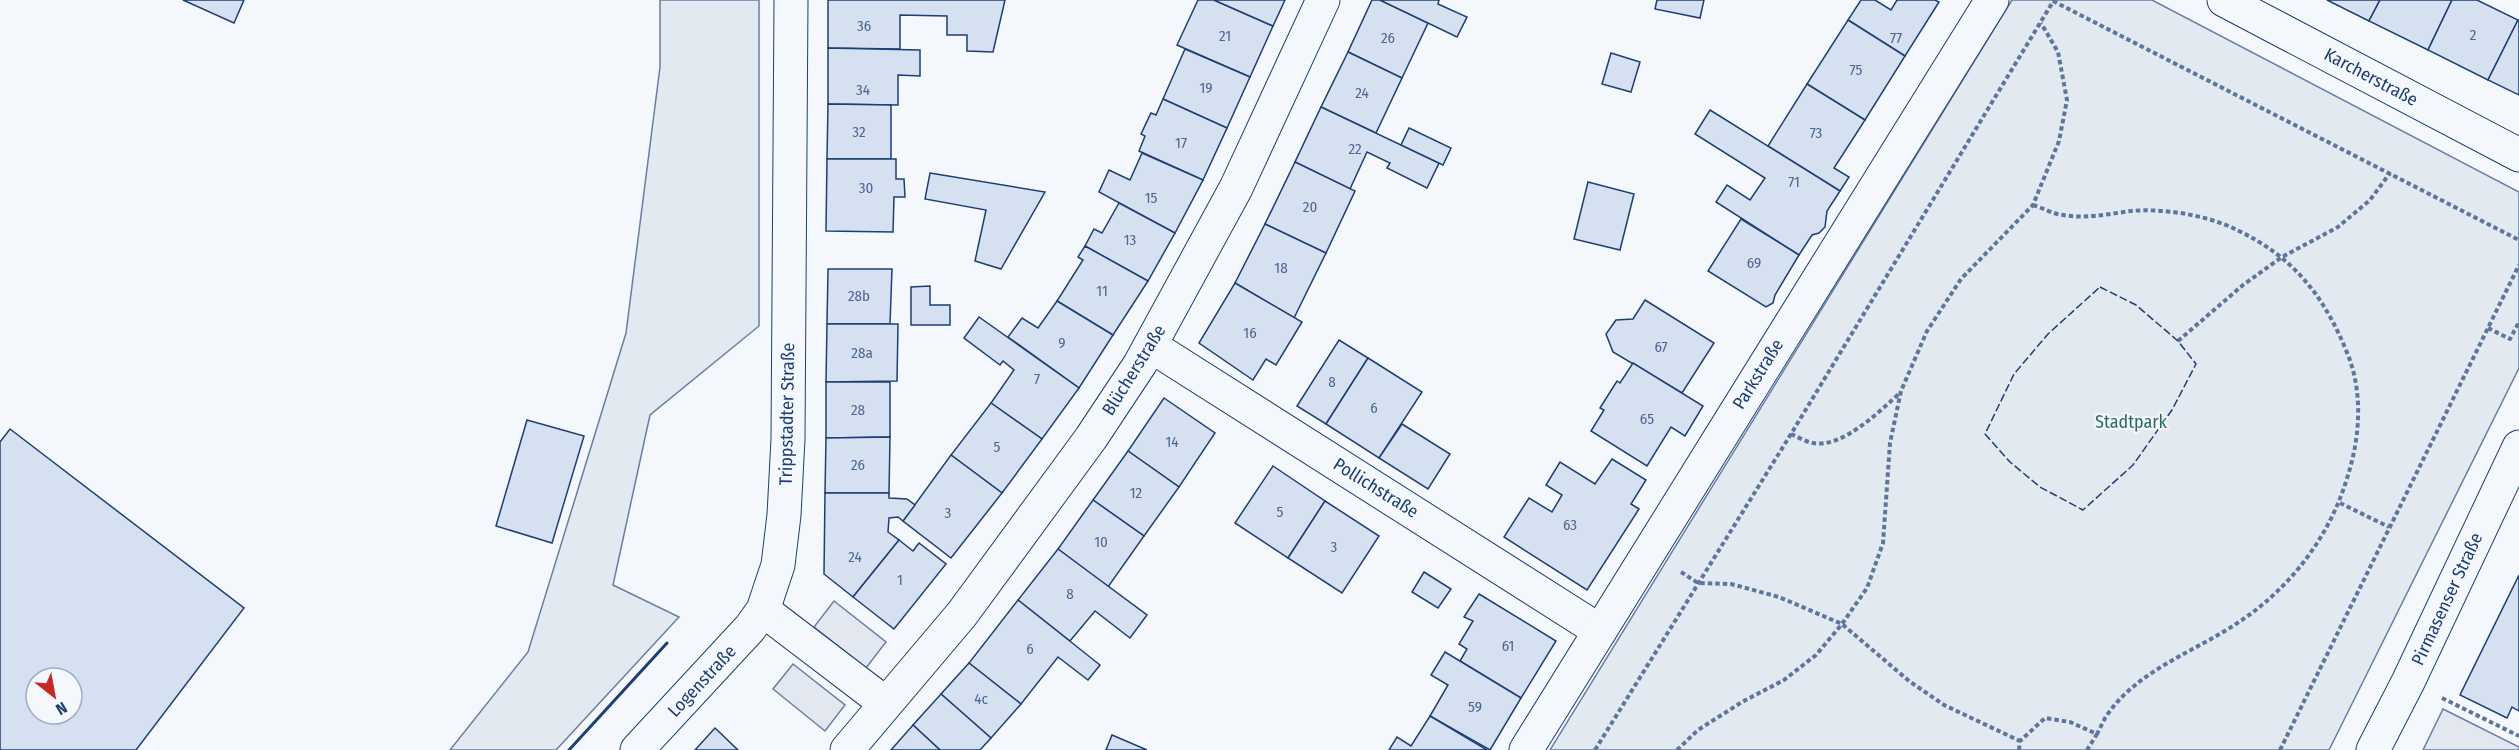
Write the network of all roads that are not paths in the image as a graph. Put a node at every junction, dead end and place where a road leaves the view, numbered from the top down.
1 (791, 0) edge
2 (1323, 0) edge
3 (1992, 0) edge
4 (2224, 0) edge
5 (2519, 155) edge
6 (1151, 346) junction
7 (2519, 447) edge
8 (763, 610) junction
9 (1600, 631) junction
10 (885, 703) junction
11 (638, 750) edge
12 (846, 750) edge
13 (1526, 750) edge
14 (2373, 750) edge

1 - 8 street, Trippstadter Straße
2 - 6 street, Blücherstraße
3 - 9 street, Parkstraße
4 - 5 street, Karcherstraße
6 - 9 street, Pollichstraße
6 - 10 street, Blücherstraße
7 - 14 street, Pirmasenser Straße
8 - 10 street
8 - 11 street, Logenstraße
9 - 13 street, Parkstraße
10 - 12 street

